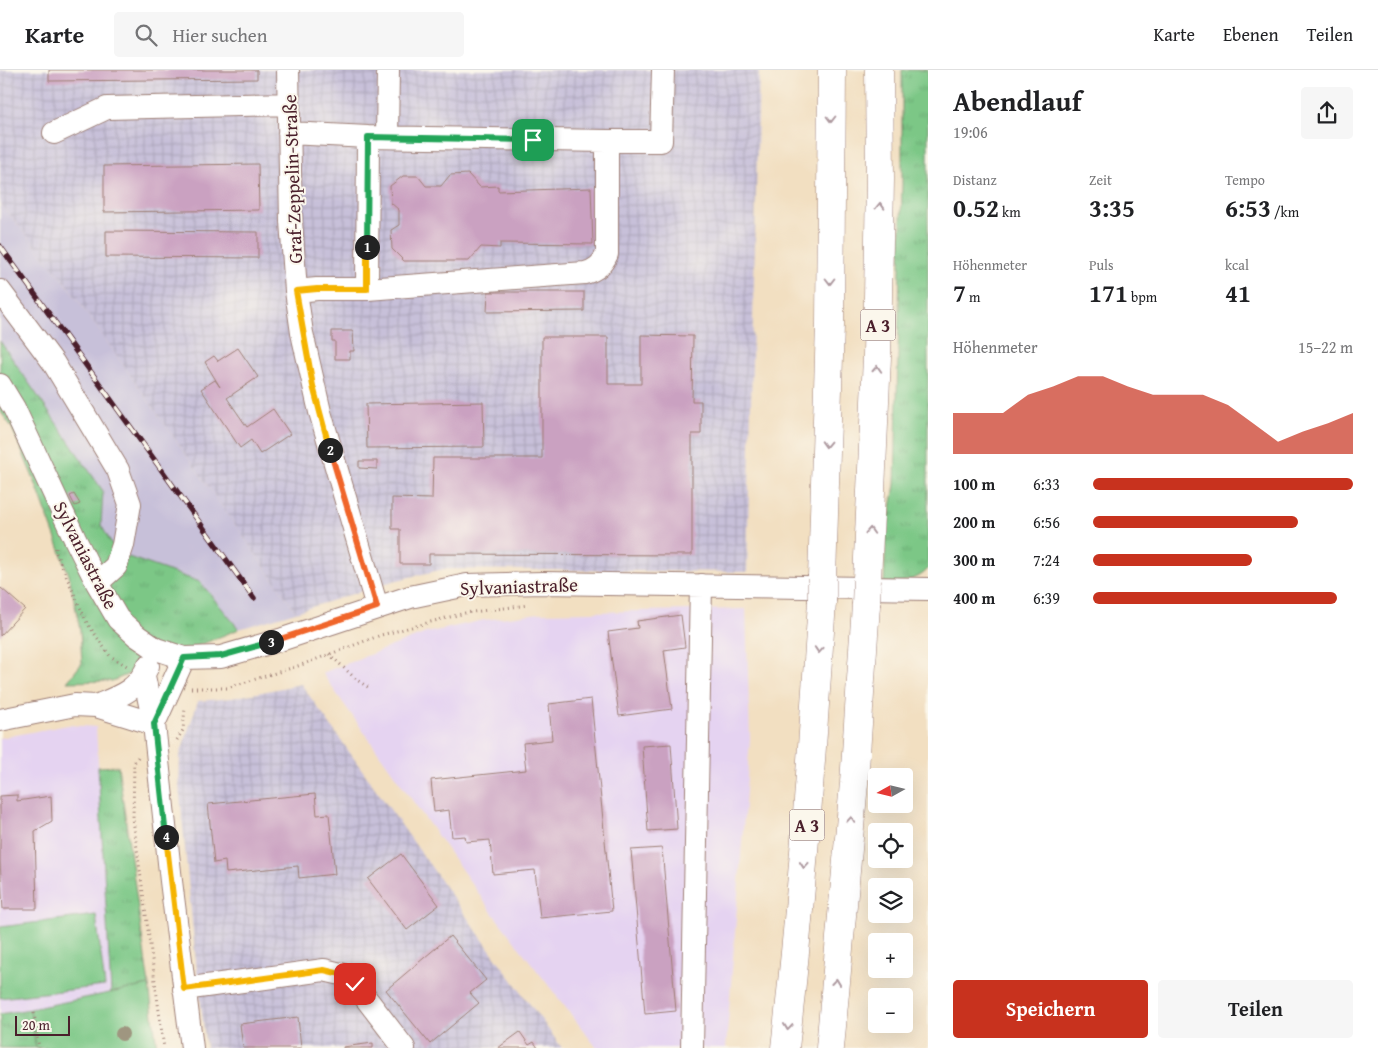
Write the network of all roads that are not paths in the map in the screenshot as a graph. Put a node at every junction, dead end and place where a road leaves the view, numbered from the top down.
1 (288, 70) edge
2 (388, 70) edge
3 (663, 70) edge
4 (832, 70) edge
5 (879, 70) edge
6 (289, 104) junction
7 (54, 133) dead end
8 (289, 133) junction
9 (377, 137) junction
10 (607, 142) junction
11 (367, 289) junction
12 (0, 291) edge
13 (296, 291) junction
14 (0, 385) edge
15 (97, 583) junction
16 (701, 585) junction
17 (928, 589) edge
18 (844, 590) junction
19 (377, 607) junction
20 (156, 649) junction
21 (184, 658) junction
22 (144, 676) junction
23 (96, 706) junction
24 (0, 720) edge
25 (154, 724) junction
26 (184, 989) junction
27 (192, 1048) edge
28 (404, 1048) edge
29 (692, 1048) edge
30 (785, 1048) edge
31 (830, 1048) edge

1 - 6 street, Graf-Zeppelin-Straße
2 - 9 street
3 - 10 street
4 -> 18 highway, A 3
18 -> 5 highway, A 3
6 - 7 street
6 - 8 street, Graf-Zeppelin-Straße
8 - 9 street
8 - 13 street, Graf-Zeppelin-Straße
9 - 10 street
9 - 11 street
10 - 11 street
11 - 13 street
12 - 15 street
13 - 19 street, Graf-Zeppelin-Straße
14 - 15 street, Sylvaniastraße
15 - 20 street, Sylvaniastraße
16 - 18 street, Sylvaniastraße
16 - 19 street, Sylvaniastraße
16 - 29 street
17 - 18 street, Sylvaniastraße
18 -> 30 highway, A 3
31 -> 18 highway, A 3
19 - 21 street, Sylvaniastraße
20 - 21 street, Sylvaniastraße
20 - 22 street
21 - 25 street
22 - 23 street
22 - 25 street
23 - 24 street
23 - 25 street
25 - 26 street
26 - 27 street
26 - 28 street

